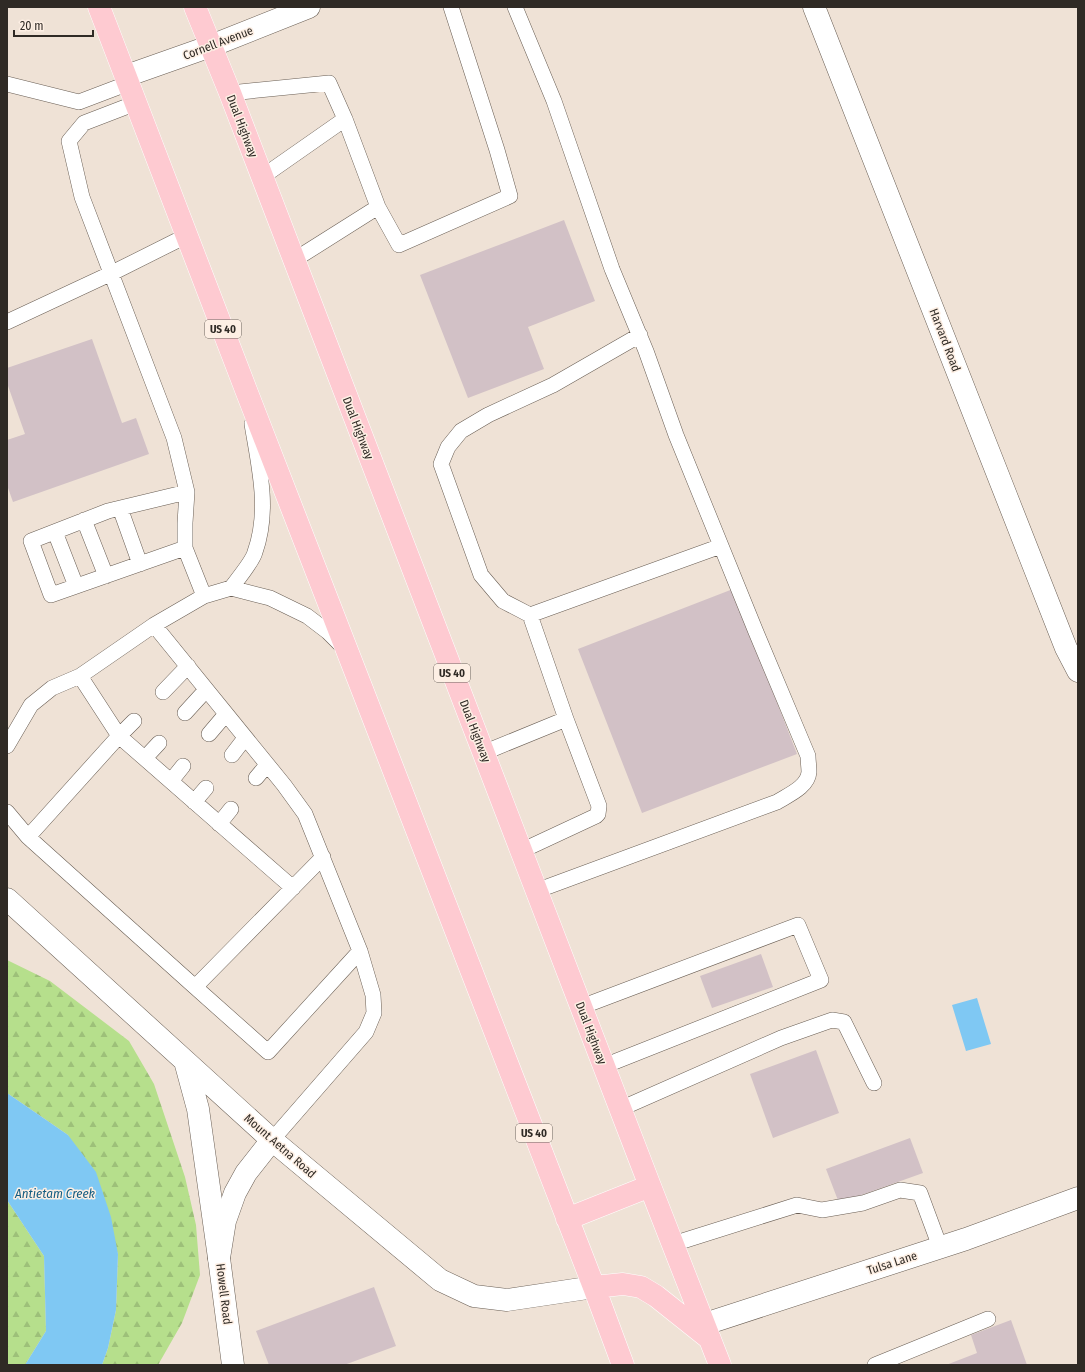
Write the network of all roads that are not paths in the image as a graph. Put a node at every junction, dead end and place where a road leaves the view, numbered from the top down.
1 (99, 7) edge
2 (195, 7) edge
3 (309, 7) edge
4 (451, 7) edge
5 (515, 7) edge
6 (814, 7) edge
7 (211, 46) junction
8 (127, 79) junction
9 (7, 84) edge
10 (230, 93) junction
11 (136, 103) junction
12 (345, 119) junction
13 (262, 177) junction
14 (378, 207) junction
15 (186, 236) junction
16 (294, 260) junction
17 (112, 273) junction
18 (7, 322) edge
19 (640, 335) junction
20 (246, 390) junction
21 (188, 492) junction
22 (120, 508) junction
23 (84, 520) junction
24 (55, 532) junction
25 (721, 546) junction
26 (185, 548) junction
27 (140, 564) junction
28 (106, 576) junction
29 (76, 586) junction
30 (232, 588) junction
31 (204, 596) junction
32 (530, 615) junction
33 (154, 625) junction
34 (348, 651) junction
35 (188, 666) junction
36 (1078, 671) edge
37 (80, 676) junction
38 (206, 690) junction
39 (163, 692) dead end
40 (185, 713) dead end
41 (226, 714) junction
42 (566, 719) junction
43 (134, 721) dead end
44 (209, 734) dead end
45 (119, 736) junction
46 (245, 738) junction
47 (159, 743) dead end
48 (7, 746) edge
49 (483, 753) junction
50 (232, 755) dead end
51 (145, 758) junction
52 (267, 765) junction
53 (183, 766) dead end
54 (256, 778) dead end
55 (171, 781) junction
56 (206, 788) dead end
57 (194, 802) junction
58 (231, 809) dead end
59 (7, 812) edge
60 (219, 824) junction
61 (28, 837) junction
62 (520, 851) junction
63 (323, 857) junction
64 (293, 888) junction
65 (536, 891) junction
66 (7, 899) edge
67 (360, 951) junction
68 (195, 987) junction
69 (581, 1007) junction
70 (185, 1061) junction
71 (604, 1066) junction
72 (874, 1084) dead end
73 (620, 1109) junction
74 (272, 1140) junction
75 (650, 1186) junction
76 (1078, 1198) edge
77 (568, 1219) junction
78 (673, 1244) junction
79 (940, 1247) junction
80 (219, 1258) junction
81 (594, 1287) junction
82 (988, 1319) dead end
83 (708, 1332) junction
84 (233, 1365) edge
85 (623, 1365) edge
86 (720, 1365) edge
87 (875, 1365) edge

1 - 8 main road, US 40
2 - 7 main road, Dual Highway / US 40
3 - 7 street, Cornell Avenue
4 - 14 lane
5 - 19 lane
6 - 36 street, Harvard Road
7 - 8 street, Cornell Avenue
7 - 10 main road, Dual Highway / US 40
8 - 9 lane
8 - 11 main road, US 40
10 - 12 lane
10 - 13 main road, Dual Highway / US 40
11 - 15 main road, US 40
11 - 17 lane
12 - 13 lane
12 - 14 lane
13 - 16 main road, Dual Highway / US 40
14 - 16 lane
15 - 17 lane
15 - 20 main road, US 40
16 - 49 main road, Dual Highway / US 40
17 - 18 lane
17 - 21 lane
19 - 25 lane
19 - 32 lane
20 - 30 lane
20 - 34 main road, US 40
21 - 22 lane
21 - 26 lane
22 - 23 lane
22 - 27 lane
23 - 24 lane
23 - 28 lane
24 - 29 lane
24 - 29 lane
25 - 32 lane
25 - 65 lane
26 - 27 lane
26 - 31 lane
27 - 28 lane
28 - 29 lane
30 - 31 lane
30 - 34 lane
31 - 33 lane
32 - 42 lane
33 - 35 lane
33 - 37 lane
34 - 77 main road, US 40
35 - 38 lane
35 - 39 lane
37 - 45 lane
37 - 48 lane
38 - 40 lane
38 - 41 lane
41 - 44 lane
41 - 46 lane
42 - 49 lane
42 - 62 lane
43 - 45 lane
45 - 51 lane
45 - 61 lane
46 - 50 lane
46 - 52 lane
47 - 51 lane
49 - 62 main road, Dual Highway / US 40
51 - 55 lane
52 - 54 lane
52 - 63 lane
53 - 55 lane
55 - 57 lane
56 - 57 lane
57 - 60 lane
58 - 60 lane
59 - 61 lane
60 - 64 lane
61 - 68 lane
62 - 65 main road, Dual Highway / US 40
63 - 64 lane
63 - 67 lane
64 - 68 lane
65 - 69 main road, Dual Highway / US 40
66 - 70 street, Mount Aetna Road
67 - 68 lane
67 - 74 lane
69 - 71 main road, Dual Highway / US 40
69 - 71 lane
70 - 74 street, Mount Aetna Road
70 - 80 street
71 - 73 main road, Dual Highway / US 40
72 - 73 lane
73 - 75 main road, Dual Highway / US 40
74 - 80 street, Howell Road
74 - 81 street, Mount Aetna Road
75 - 77 main road
75 - 78 main road, Dual Highway / US 40
76 - 79 street, Tulsa Lane
77 - 81 main road, US 40
78 - 79 lane
78 - 83 main road, Dual Highway / US 40
79 - 83 street, Tulsa Lane
80 - 84 street, Howell Road
81 - 83 main road
81 - 85 main road, US 40
82 - 87 lane
83 - 86 main road, Dual Highway / US 40

